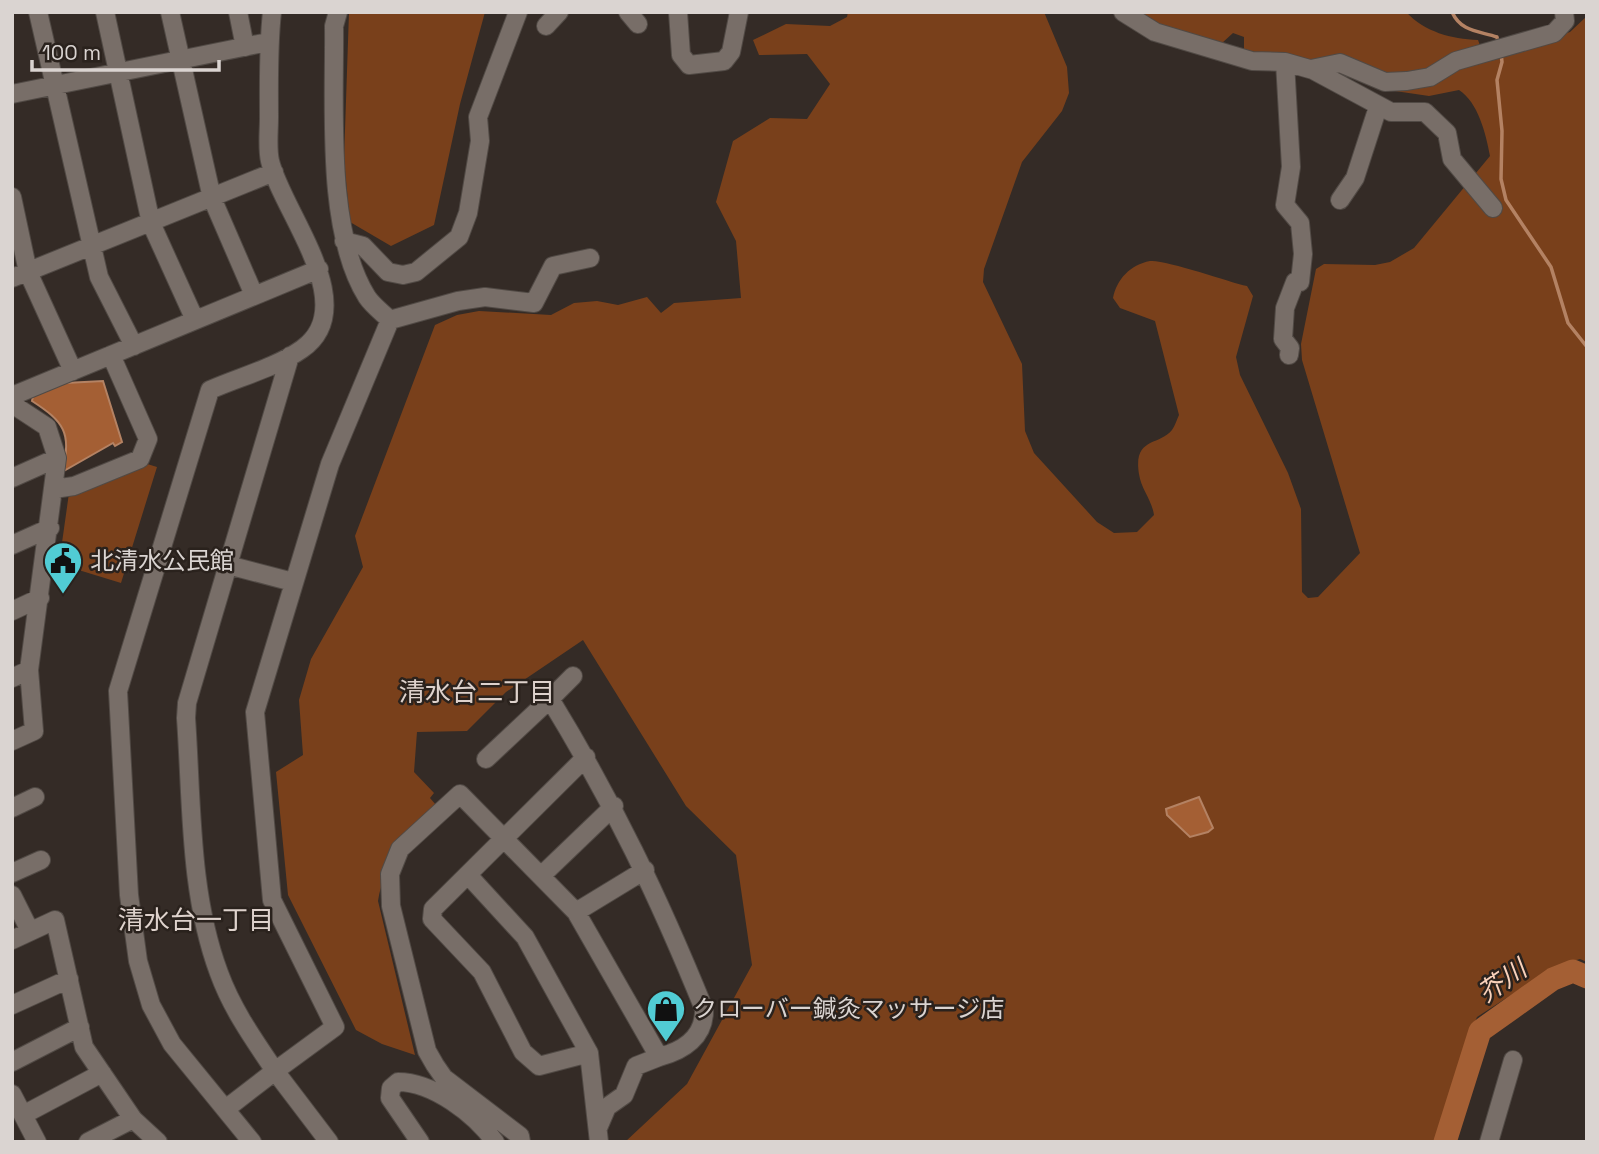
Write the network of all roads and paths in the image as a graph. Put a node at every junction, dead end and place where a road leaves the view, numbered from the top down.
1 (38, 12) edge
2 (105, 12) edge
3 (170, 12) edge
4 (238, 12) edge
5 (272, 12) edge
6 (338, 12) edge
7 (518, 12) edge
8 (559, 12) edge
9 (678, 12) edge
10 (739, 12) edge
11 (1123, 12) edge
12 (1564, 12) edge
13 (546, 26) dead end
14 (268, 42) junction
15 (246, 47) junction
16 (180, 60) junction
17 (1285, 62) junction
18 (1311, 69) junction
19 (118, 72) junction
20 (54, 86) junction
21 (12, 94) edge
22 (1378, 107) junction
23 (274, 172) junction
24 (12, 197) edge
25 (212, 198) junction
26 (1340, 200) dead end
27 (1493, 208) dead end
28 (151, 223) junction
29 (344, 241) junction
30 (90, 248) junction
31 (590, 258) dead end
32 (318, 269) junction
33 (20, 275) edge
34 (254, 295) junction
35 (195, 320) junction
36 (390, 320) junction
37 (134, 346) junction
38 (111, 355) junction
39 (1289, 355) dead end
40 (290, 356) junction
41 (73, 371) junction
42 (14, 405) edge
43 (57, 458) junction
44 (12, 478) edge
45 (54, 489) junction
46 (50, 528) junction
47 (12, 545) edge
48 (228, 565) junction
49 (293, 582) junction
50 (40, 598) junction
51 (12, 611) edge
52 (29, 670) junction
53 (573, 676) dead end
54 (12, 678) edge
55 (550, 699) junction
56 (12, 741) edge
57 (586, 757) junction
58 (486, 759) dead end
59 (35, 797) dead end
60 (614, 806) junction
61 (12, 808) edge
62 (504, 836) junction
63 (41, 860) dead end
64 (645, 870) junction
65 (12, 873) edge
66 (468, 875) junction
67 (541, 876) junction
68 (12, 895) edge
69 (576, 912) junction
70 (30, 931) junction
71 (12, 940) edge
72 (69, 979) junction
73 (12, 1005) edge
74 (80, 1027) junction
75 (589, 1054) junction
76 (659, 1057) junction
77 (1513, 1060) dead end
78 (12, 1062) edge
79 (275, 1071) junction
80 (102, 1073) junction
81 (12, 1094) edge
82 (227, 1108) junction
83 (23, 1115) junction
84 (133, 1119) junction
85 (599, 1135) edge
86 (37, 1142) edge
87 (88, 1142) edge
88 (158, 1142) edge
89 (252, 1142) edge
90 (329, 1142) edge
91 (420, 1142) edge
92 (495, 1142) edge
93 (521, 1142) edge
94 (1489, 1142) edge

1 - 20 street
2 - 19 street
3 - 16 street
4 - 15 street
5 - 14 street
6 - 29 street
7 - 29 street
8 - 13 street
9 - 10 street
11 - 17 street
12 - 18 street
14 - 15 street
14 - 23 street
15 - 16 street
16 - 19 street
16 - 25 street
17 - 18 street
17 - 39 street
18 - 22 street
19 - 20 street
19 - 28 street
20 - 21 street
20 - 30 street
22 - 26 street
22 - 27 street
23 - 25 street
23 - 32 street
24 - 33 street
25 - 28 street
25 - 34 street
28 - 30 street
28 - 35 street
29 - 36 street
30 - 33 street
30 - 37 street
31 - 36 street
32 - 34 street
32 - 40 street
33 - 41 street
34 - 35 street
35 - 37 street
36 - 49 street
37 - 38 street
38 - 41 street
38 - 45 street
40 - 48 street
40 - 82 street
41 - 42 street
42 - 43 street
43 - 44 street
43 - 45 street
45 - 46 street
46 - 47 street
46 - 50 street
48 - 49 street
48 - 79 street
49 - 79 street
50 - 51 street
50 - 52 street
52 - 54 street
52 - 56 street
53 - 55 street
55 - 57 street
55 - 58 street
57 - 60 street
57 - 62 street
59 - 61 street
60 - 64 street
60 - 67 street
62 - 66 street
62 - 67 street
62 - 93 street
63 - 65 street
64 - 69 street
64 - 76 street
66 - 75 street
66 - 75 street
67 - 69 street
68 - 70 street
69 - 76 street
70 - 71 street
70 - 72 street
72 - 73 street
72 - 74 street
74 - 78 street
74 - 80 street
75 - 85 street
76 - 85 street
77 - 94 street
79 - 82 street
79 - 90 street
80 - 83 street
80 - 84 street
81 - 83 street
82 - 89 street
83 - 86 street
84 - 87 street
84 - 88 street
91 - 92 street

